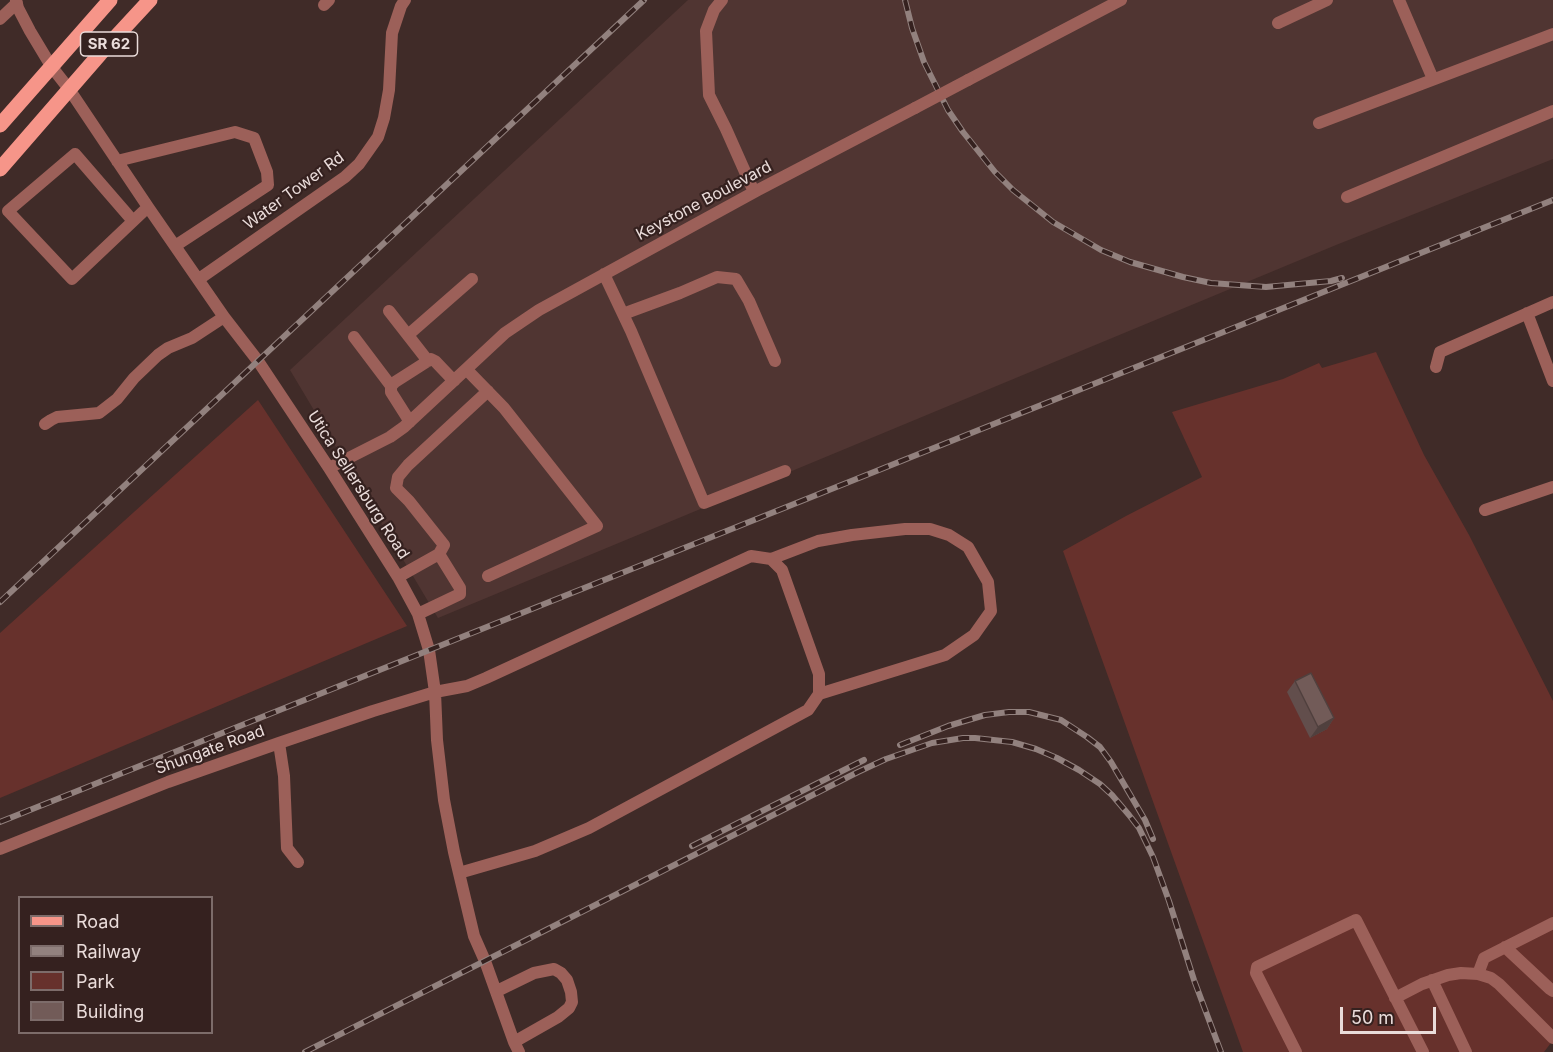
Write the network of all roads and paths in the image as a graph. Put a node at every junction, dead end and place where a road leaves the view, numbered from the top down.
1 (110, 0) edge
2 (150, 0) edge
3 (405, 0) edge
4 (722, 0) edge
5 (1121, 0) edge
6 (1327, 0) edge
7 (1399, 0) edge
8 (16, 1) edge
9 (0, 19) edge
10 (1278, 23) dead end
11 (1553, 34) edge
12 (51, 66) junction
13 (1433, 79) junction
14 (69, 89) junction
15 (1553, 111) edge
16 (1319, 123) dead end
17 (0, 124) edge
18 (117, 161) junction
19 (0, 169) edge
20 (754, 192) junction
21 (1347, 197) dead end
22 (148, 207) junction
23 (133, 221) junction
24 (175, 246) junction
25 (604, 274) junction
26 (199, 279) junction
27 (472, 279) dead end
28 (1553, 302) edge
29 (389, 311) dead end
30 (1527, 313) junction
31 (623, 314) junction
32 (224, 317) junction
33 (354, 336) dead end
34 (408, 336) junction
35 (428, 360) junction
36 (775, 361) dead end
37 (1436, 367) dead end
38 (467, 369) junction
39 (454, 381) junction
40 (1553, 381) edge
41 (392, 386) junction
42 (488, 392) junction
43 (410, 422) junction
44 (45, 424) dead end
45 (329, 468) junction
46 (785, 471) dead end
47 (1553, 487) edge
48 (1485, 510) dead end
49 (440, 554) junction
50 (771, 559) junction
51 (488, 576) dead end
52 (398, 577) junction
53 (418, 614) junction
54 (435, 692) junction
55 (819, 694) junction
56 (279, 744) junction
57 (0, 849) edge
58 (298, 862) dead end
59 (459, 873) junction
60 (1551, 928) edge
61 (1505, 947) junction
62 (1478, 974) junction
63 (1432, 980) junction
64 (496, 991) junction
65 (1553, 991) edge
66 (1395, 998) junction
67 (1553, 1038) edge
68 (517, 1047) edge
69 (1296, 1052) edge
70 (1423, 1052) edge
71 (1466, 1052) edge

1 - 12 main road, SR 62
2 - 14 main road, SR 62
3 - 26 street, Water Tower Rd
4 - 20 street
5 - 20 street, Keystone Boulevard, bridge
6 - 10 street
7 - 13 street
8 - 9 street
8 - 12 street, Utica Sellersburg Road
11 - 13 street
12 - 14 street, Utica Sellersburg Road
12 - 17 main road, SR 62
13 - 16 street
14 - 18 street, Utica Sellersburg Road
14 - 19 main road, SR 62
15 - 21 street
18 - 22 street, Utica Sellersburg Road
18 - 24 street
20 - 25 street, Keystone Boulevard
22 - 23 street
22 - 24 street, Utica Sellersburg Road
23 - 23 street
24 - 26 street, Utica Sellersburg Road
25 - 31 street
25 - 38 street, Keystone Boulevard
26 - 32 street, Utica Sellersburg Road
27 - 34 street
28 - 30 street
29 - 34 street
30 - 37 street
30 - 40 street
31 - 36 street
31 - 46 street
32 - 44 street
32 - 45 street, Utica Sellersburg Road
33 - 41 street
34 - 35 street
35 - 39 street
35 - 41 street
38 - 39 street, Keystone Boulevard
38 - 42 street
39 - 43 street, Keystone Boulevard
41 - 43 street
42 - 49 street
42 - 51 street
43 - 45 street, Keystone Boulevard
45 - 52 street, Utica Sellersburg Road
47 - 48 street
49 - 52 street
49 - 53 street
50 - 54 street, Shungate Road
50 - 55 street
50 - 55 street, Shungate Road
52 - 53 street, Utica Sellersburg Road
53 - 54 street, Utica Sellersburg Road
54 - 56 street, Shungate Road
54 - 59 street, Utica Sellersburg Road
55 - 59 street
56 - 57 street, Shungate Road
56 - 58 street
59 - 64 street, Utica Sellersburg Road
60 - 61 street
61 - 62 street
61 - 65 street
62 - 63 street
62 - 67 street
63 - 66 street
63 - 71 street
64 - 68 street, Utica Sellersburg Road
64 - 68 street
66 - 69 street
66 - 70 street

